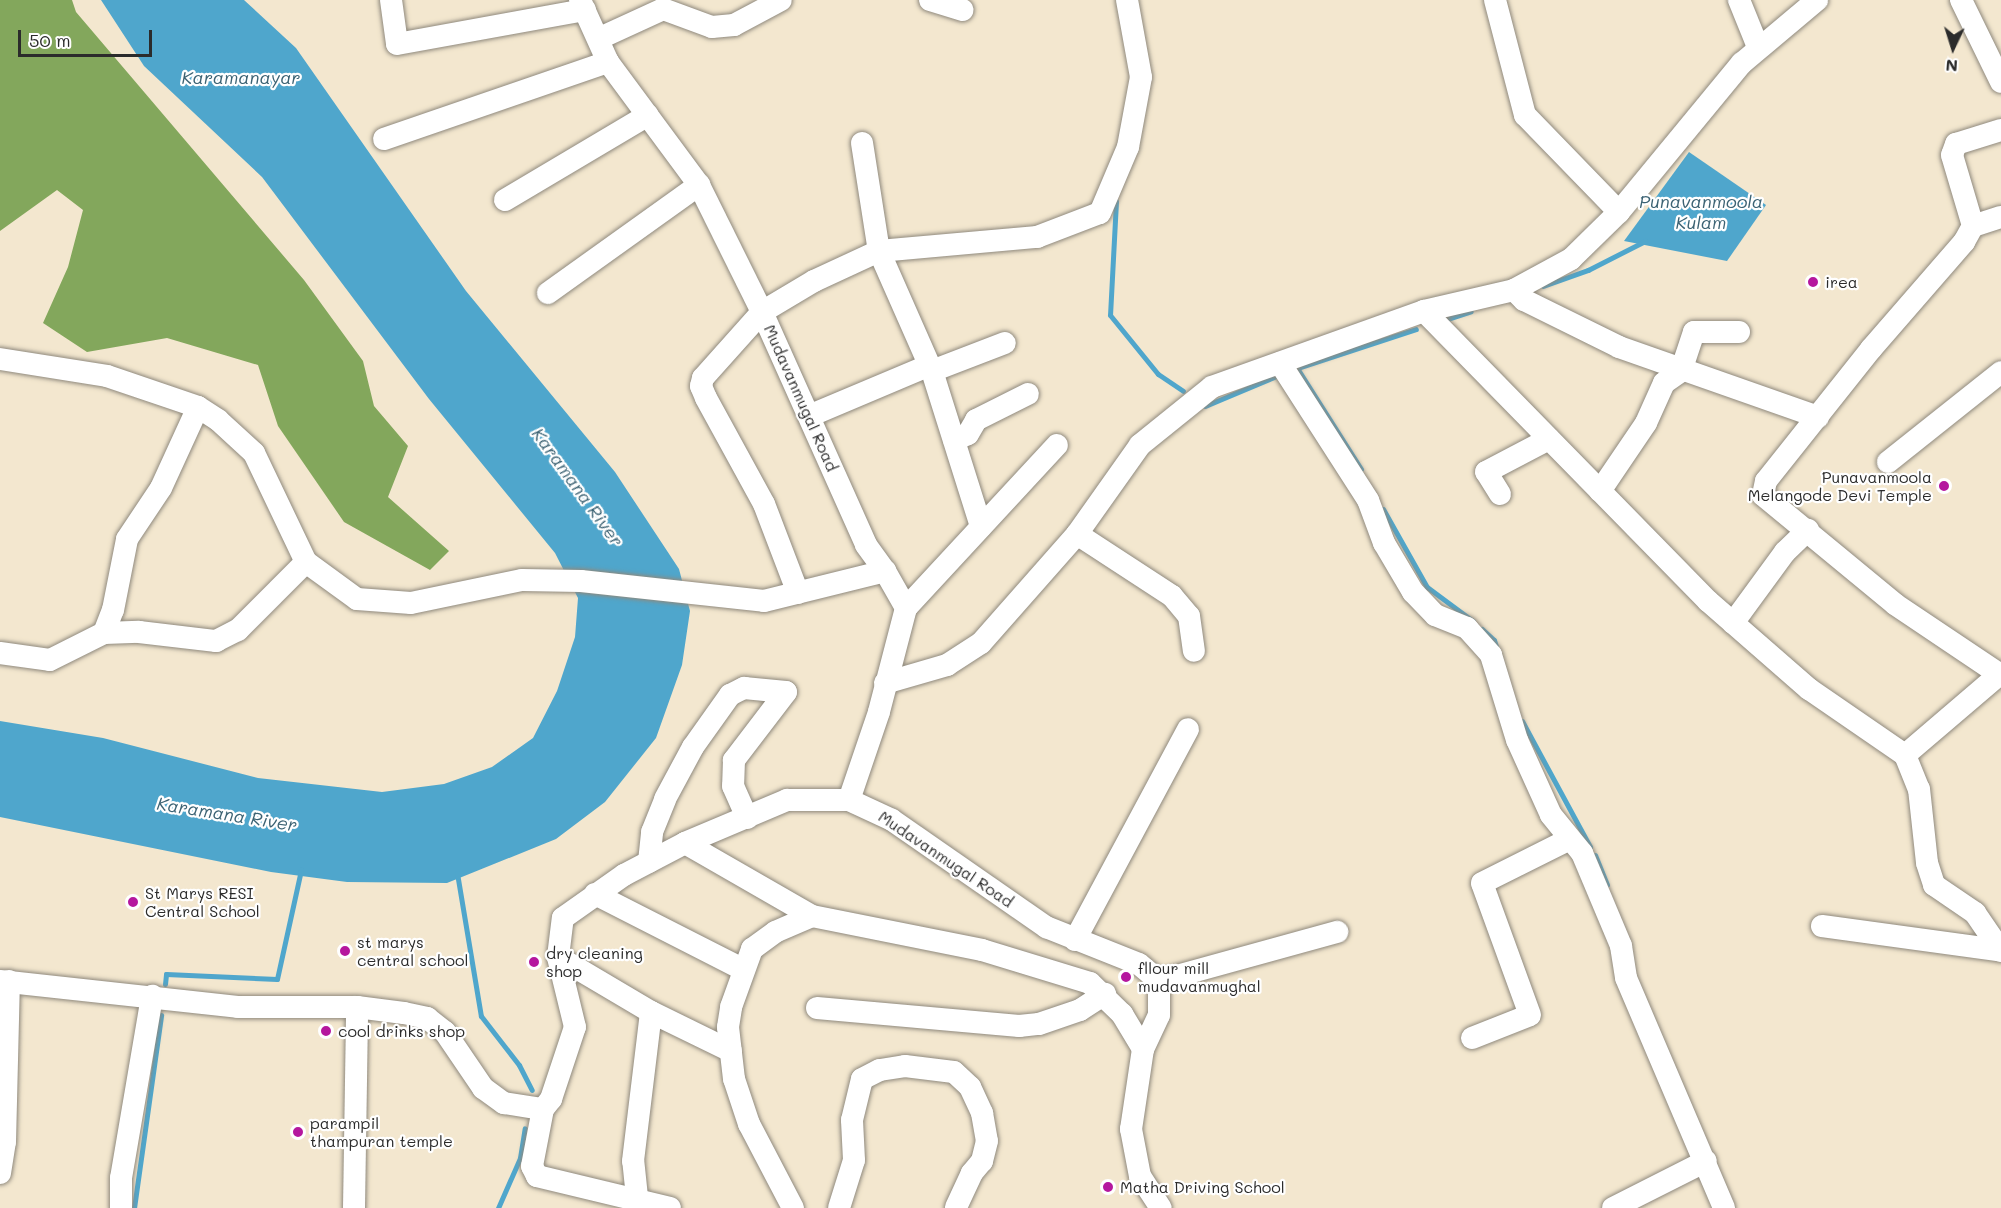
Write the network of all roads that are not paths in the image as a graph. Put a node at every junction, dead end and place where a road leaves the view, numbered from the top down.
1 (391, 0) edge
2 (781, 0) edge
3 (930, 0) edge
4 (1127, 0) edge
5 (1495, 0) edge
6 (1740, 0) edge
7 (1816, 0) edge
8 (1961, 0) edge
9 (583, 5) edge
10 (962, 10) dead end
11 (600, 38) junction
12 (1758, 47) junction
13 (608, 62) junction
14 (2001, 82) edge
15 (648, 115) junction
16 (2001, 130) edge
17 (384, 139) dead end
18 (862, 143) dead end
19 (699, 185) junction
20 (506, 200) dead end
21 (1619, 212) junction
22 (2001, 217) edge
23 (1972, 226) junction
24 (879, 251) junction
25 (1514, 290) junction
26 (549, 293) dead end
27 (1424, 311) junction
28 (762, 312) junction
29 (1739, 332) dead end
30 (1005, 343) dead end
31 (0, 359) edge
32 (1280, 363) junction
33 (931, 368) junction
34 (1681, 371) junction
35 (2001, 372) edge
36 (1028, 394) dead end
37 (198, 407) junction
38 (808, 416) junction
39 (1818, 417) junction
40 (1549, 439) junction
41 (954, 440) junction
42 (1057, 445) dead end
43 (1888, 462) dead end
44 (1600, 491) junction
45 (1500, 494) dead end
46 (981, 526) junction
47 (1808, 530) junction
48 (1077, 534) junction
49 (306, 562) junction
50 (885, 571) junction
51 (798, 593) junction
52 (906, 608) junction
53 (1733, 623) junction
54 (104, 633) junction
55 (1194, 651) dead end
56 (0, 653) edge
57 (2000, 674) edge
58 (885, 683) junction
59 (1188, 729) dead end
60 (1905, 755) junction
61 (849, 800) junction
62 (747, 818) junction
63 (1570, 839) junction
64 (685, 843) junction
65 (649, 862) junction
66 (595, 894) junction
67 (812, 916) junction
68 (1822, 926) dead end
69 (1337, 932) dead end
70 (1075, 940) junction
71 (1999, 951) edge
72 (558, 957) junction
73 (742, 969) junction
74 (5, 981) edge
75 (1159, 981) junction
76 (1105, 994) junction
77 (152, 996) junction
78 (357, 1007) junction
79 (817, 1008) dead end
80 (651, 1012) junction
81 (1472, 1038) dead end
82 (1143, 1049) junction
83 (731, 1051) junction
84 (543, 1109) junction
85 (1706, 1161) junction
86 (0, 1173) edge
87 (637, 1197) junction
88 (121, 1208) edge
89 (354, 1208) edge
90 (670, 1208) edge
91 (793, 1208) edge
92 (839, 1208) edge
93 (956, 1208) edge
94 (1161, 1208) edge
95 (1613, 1208) edge
96 (1724, 1208) edge

1 - 9 street
2 - 11 street
3 - 10 street
4 - 24 street
5 - 21 street
6 - 12 street
7 - 12 street
8 - 14 street
9 - 11 street, Mudavanmugal Road
11 - 13 street, Mudavanmugal Road
12 - 21 street
13 - 15 street, Mudavanmugal Road
13 - 17 street
15 - 19 street, Mudavanmugal Road
15 - 20 street
16 - 23 street
18 - 24 street
19 - 26 street
19 - 28 street, Mudavanmugal Road
21 - 25 street
22 - 23 street
23 - 39 street
24 - 28 street
24 - 33 street
25 - 27 street
25 - 34 street
27 - 32 street
27 - 40 street
28 - 38 street, Mudavanmugal Road
28 - 51 street
29 - 34 street
30 - 33 street
31 - 37 street
32 - 48 street
32 - 63 street
33 - 38 street
33 - 41 street
34 - 39 street
34 - 44 street
35 - 43 street
36 - 41 street
37 - 49 street
37 - 54 street
38 - 50 street, Mudavanmugal Road
39 - 47 street
40 - 44 street
40 - 45 street
41 - 46 street
42 - 46 street
44 - 53 street
46 - 52 street
47 - 53 street
47 - 57 street
48 - 55 street
48 - 58 street
49 - 51 street
49 - 54 street
50 - 51 street
50 - 52 street, Mudavanmugal Road
52 - 58 street
53 - 60 street
54 - 56 street
57 - 60 street
58 - 61 street
59 - 70 street
60 - 71 street
61 - 62 street, Mudavanmugal Road
61 - 70 street, Mudavanmugal Road
62 - 64 street, Mudavanmugal Road
62 - 65 street
63 - 81 street
63 - 85 street
64 - 65 street, Mudavanmugal Road
64 - 67 street
65 - 66 street, Mudavanmugal Road
66 - 72 street, Mudavanmugal Road
66 - 73 street
67 - 73 street
67 - 76 street
68 - 71 street
69 - 75 street
70 - 75 street, Mudavanmugal Road
72 - 80 street
72 - 84 street, Mudavanmugal Road
73 - 83 street
74 - 77 street
74 - 86 street
75 - 82 street
76 - 79 street
76 - 82 street
77 - 78 street
77 - 88 street
78 - 84 street
78 - 89 street
80 - 83 street
80 - 87 street
82 - 94 street
83 - 91 street
84 - 87 street, Mudavanmugal Road
85 - 95 street
85 - 96 street
87 - 90 street
92 - 93 street

